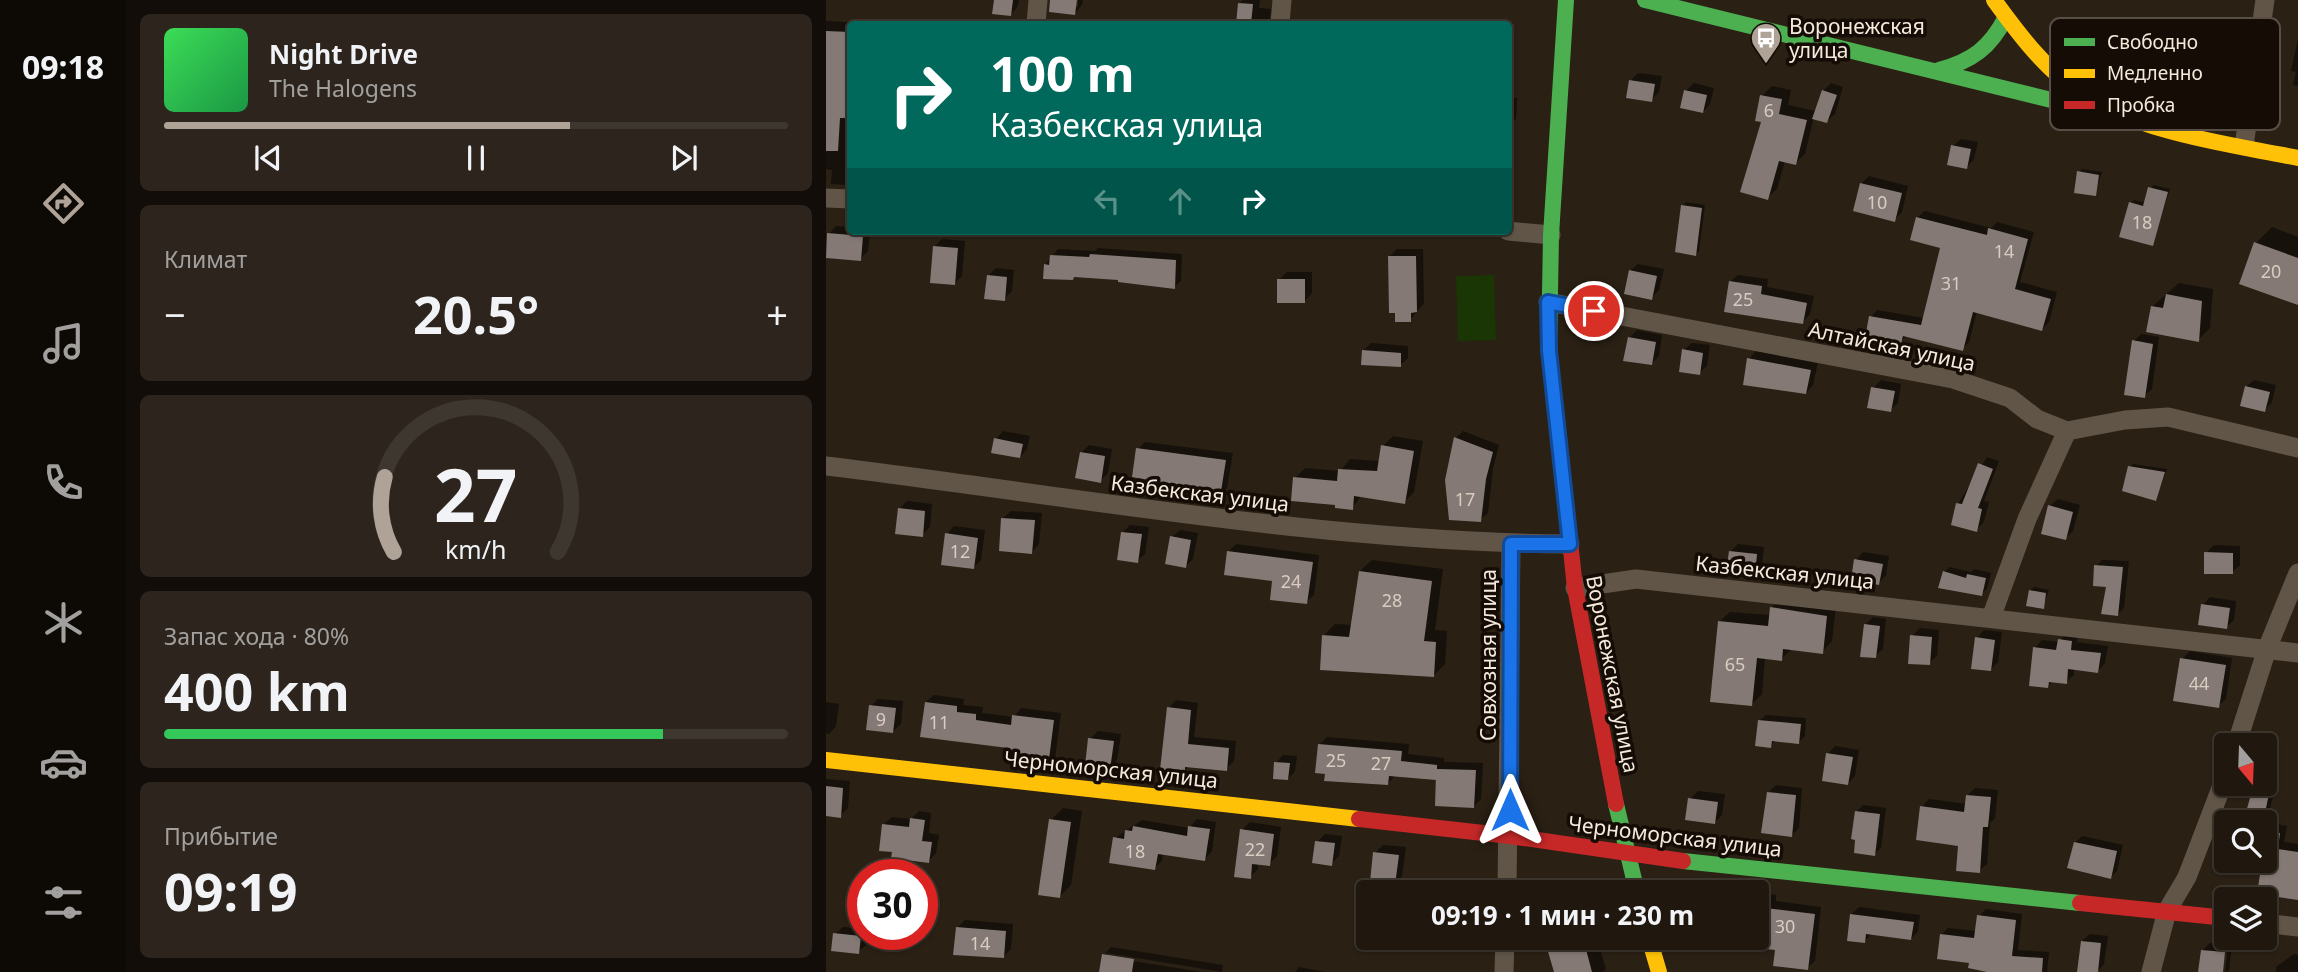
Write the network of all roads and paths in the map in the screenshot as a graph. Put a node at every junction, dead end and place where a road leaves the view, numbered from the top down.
1 (1038, 0) edge
2 (1282, 0) edge
3 (1566, 0) edge
4 (1645, 0) edge
5 (1994, 0) edge
6 (2265, 0) edge
7 (2006, 17) junction
8 (2262, 18) edge
9 (1036, 21) edge
10 (1280, 21) edge
11 (2050, 62) edge
12 (1939, 70) junction
13 (2050, 99) edge
14 (2172, 130) edge
15 (2246, 130) edge
16 (2244, 146) junction
17 (2298, 158) edge
18 (826, 198) edge
19 (847, 199) edge
20 (1512, 230) edge
21 (1551, 235) junction
22 (1548, 302) junction
23 (2067, 431) junction
24 (2298, 448) edge
25 (826, 466) edge
26 (1511, 544) junction
27 (1570, 544) junction
28 (2298, 573) edge
29 (1575, 588) junction
30 (1991, 618) junction
31 (2267, 649) junction
32 (2298, 653) edge
33 (2240, 733) edge
34 (826, 760) edge
35 (2218, 796) edge
36 (1510, 836) junction
37 (1626, 855) junction
38 (1508, 880) edge
39 (1633, 880) edge
40 (2167, 911) junction
41 (2214, 917) edge
42 (2277, 925) edge
43 (2298, 927) edge
44 (1505, 950) edge
45 (1653, 950) edge
46 (1504, 972) edge
47 (1659, 972) edge
48 (2151, 972) edge

1 - 9 street
2 - 10 street
3 - 21 main road, Воронежская улица
4 - 12 main road
5 - 7 main road
6 - 8 street
7 - 11 main road
7 - 12 main road
12 - 13 main road
14 - 16 main road
15 - 16 street
16 - 17 main road
18 - 19 street
20 - 21 street
21 - 22 main road, Воронежская улица
22 - 23 street, Алтайская улица
22 - 27 main road, Воронежская улица
23 - 24 street
23 - 30 street
25 - 26 street, Казбекская улица
26 - 27 street, Казбекская улица
26 - 36 street, Совхозная улица
27 - 29 main road, Воронежская улица
28 - 31 street
29 - 30 street, Казбекская улица
29 - 37 main road, Воронежская улица
30 - 31 street, Казбекская улица
31 - 32 street, Казбекская улица
31 - 33 street
34 - 36 main road, Черноморская улица
35 - 40 street
36 - 37 main road, Черноморская улица
36 - 38 street, Совхозная улица
37 - 39 main road, Воронежская улица
37 - 40 main road, Черноморская улица
40 - 41 main road, Черноморская улица
40 - 48 street
42 - 43 street
44 - 46 street
45 - 47 main road

